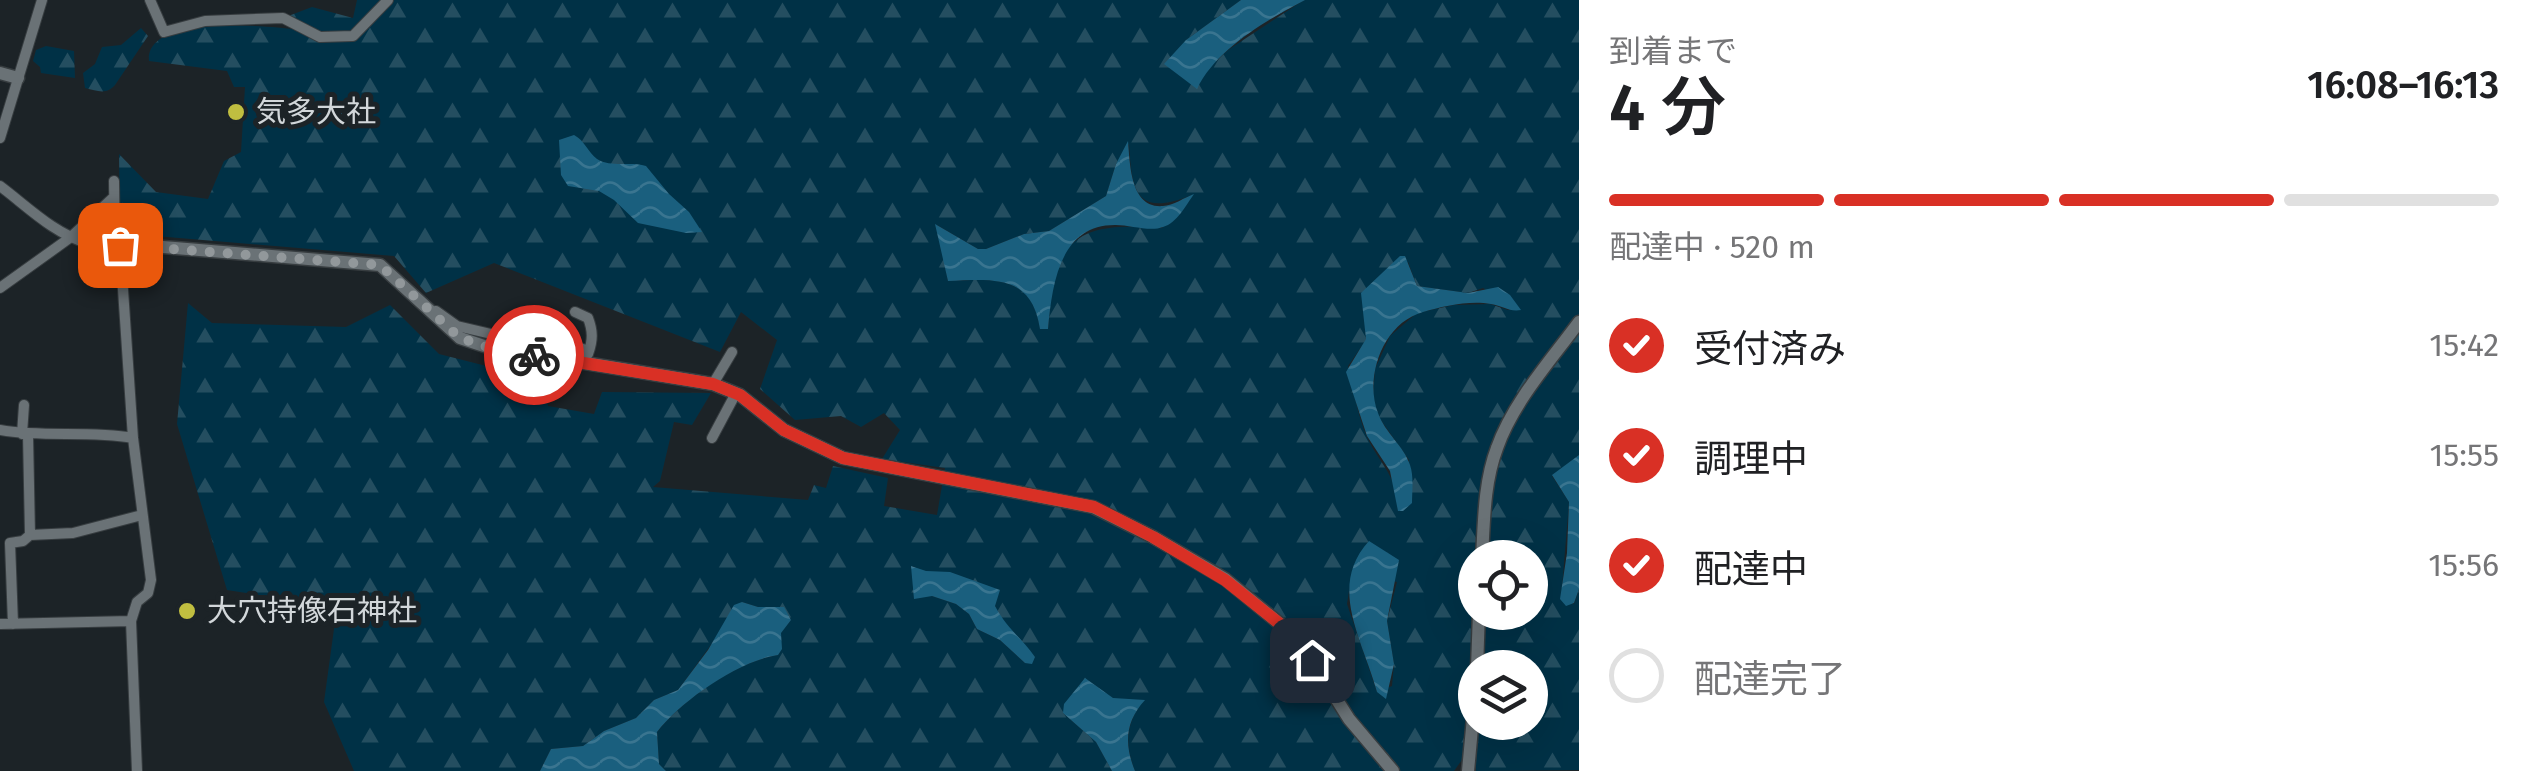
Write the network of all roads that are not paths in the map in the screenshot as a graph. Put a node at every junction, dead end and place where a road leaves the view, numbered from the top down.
1 (42, 0) edge
2 (150, 0) edge
3 (388, 0) edge
4 (0, 73) edge
5 (18, 78) junction
6 (0, 138) edge
7 (114, 181) dead end
8 (0, 186) edge
9 (114, 197) junction
10 (71, 237) junction
11 (118, 245) junction
12 (151, 246) joint
13 (0, 288) edge
14 (426, 307) junction
15 (576, 312) dead end
16 (1579, 322) edge
17 (732, 352) dead end
18 (587, 358) junction
19 (713, 384) junction
20 (736, 393) junction
21 (24, 405) dead end
22 (0, 430) edge
23 (25, 434) junction
24 (132, 438) junction
25 (712, 438) dead end
26 (142, 515) junction
27 (30, 535) junction
28 (1484, 540) edge
29 (132, 622) junction
30 (6, 624) edge
31 (1471, 740) edge
32 (137, 771) edge
33 (1393, 771) edge
34 (1468, 771) edge

1 - 5 street
2 - 3 street
4 - 5 street
5 - 6 street
7 - 9 street
8 - 10 street
9 - 10 street
9 - 11 street
10 - 11 street
10 - 13 street
11 - 12 street
11 - 24 street
12 - 14 street
14 - 18 street
14 - 18 street
15 - 18 street
16 - 28 street
17 - 19 street
18 - 19 street
19 - 20 street
20 - 25 street
20 - 33 street
21 - 23 street
22 - 23 street
23 - 24 street
23 - 27 street
24 - 26 street
26 - 27 street
26 - 29 street
27 - 30 street
29 - 30 street
29 - 32 street
31 - 34 street

